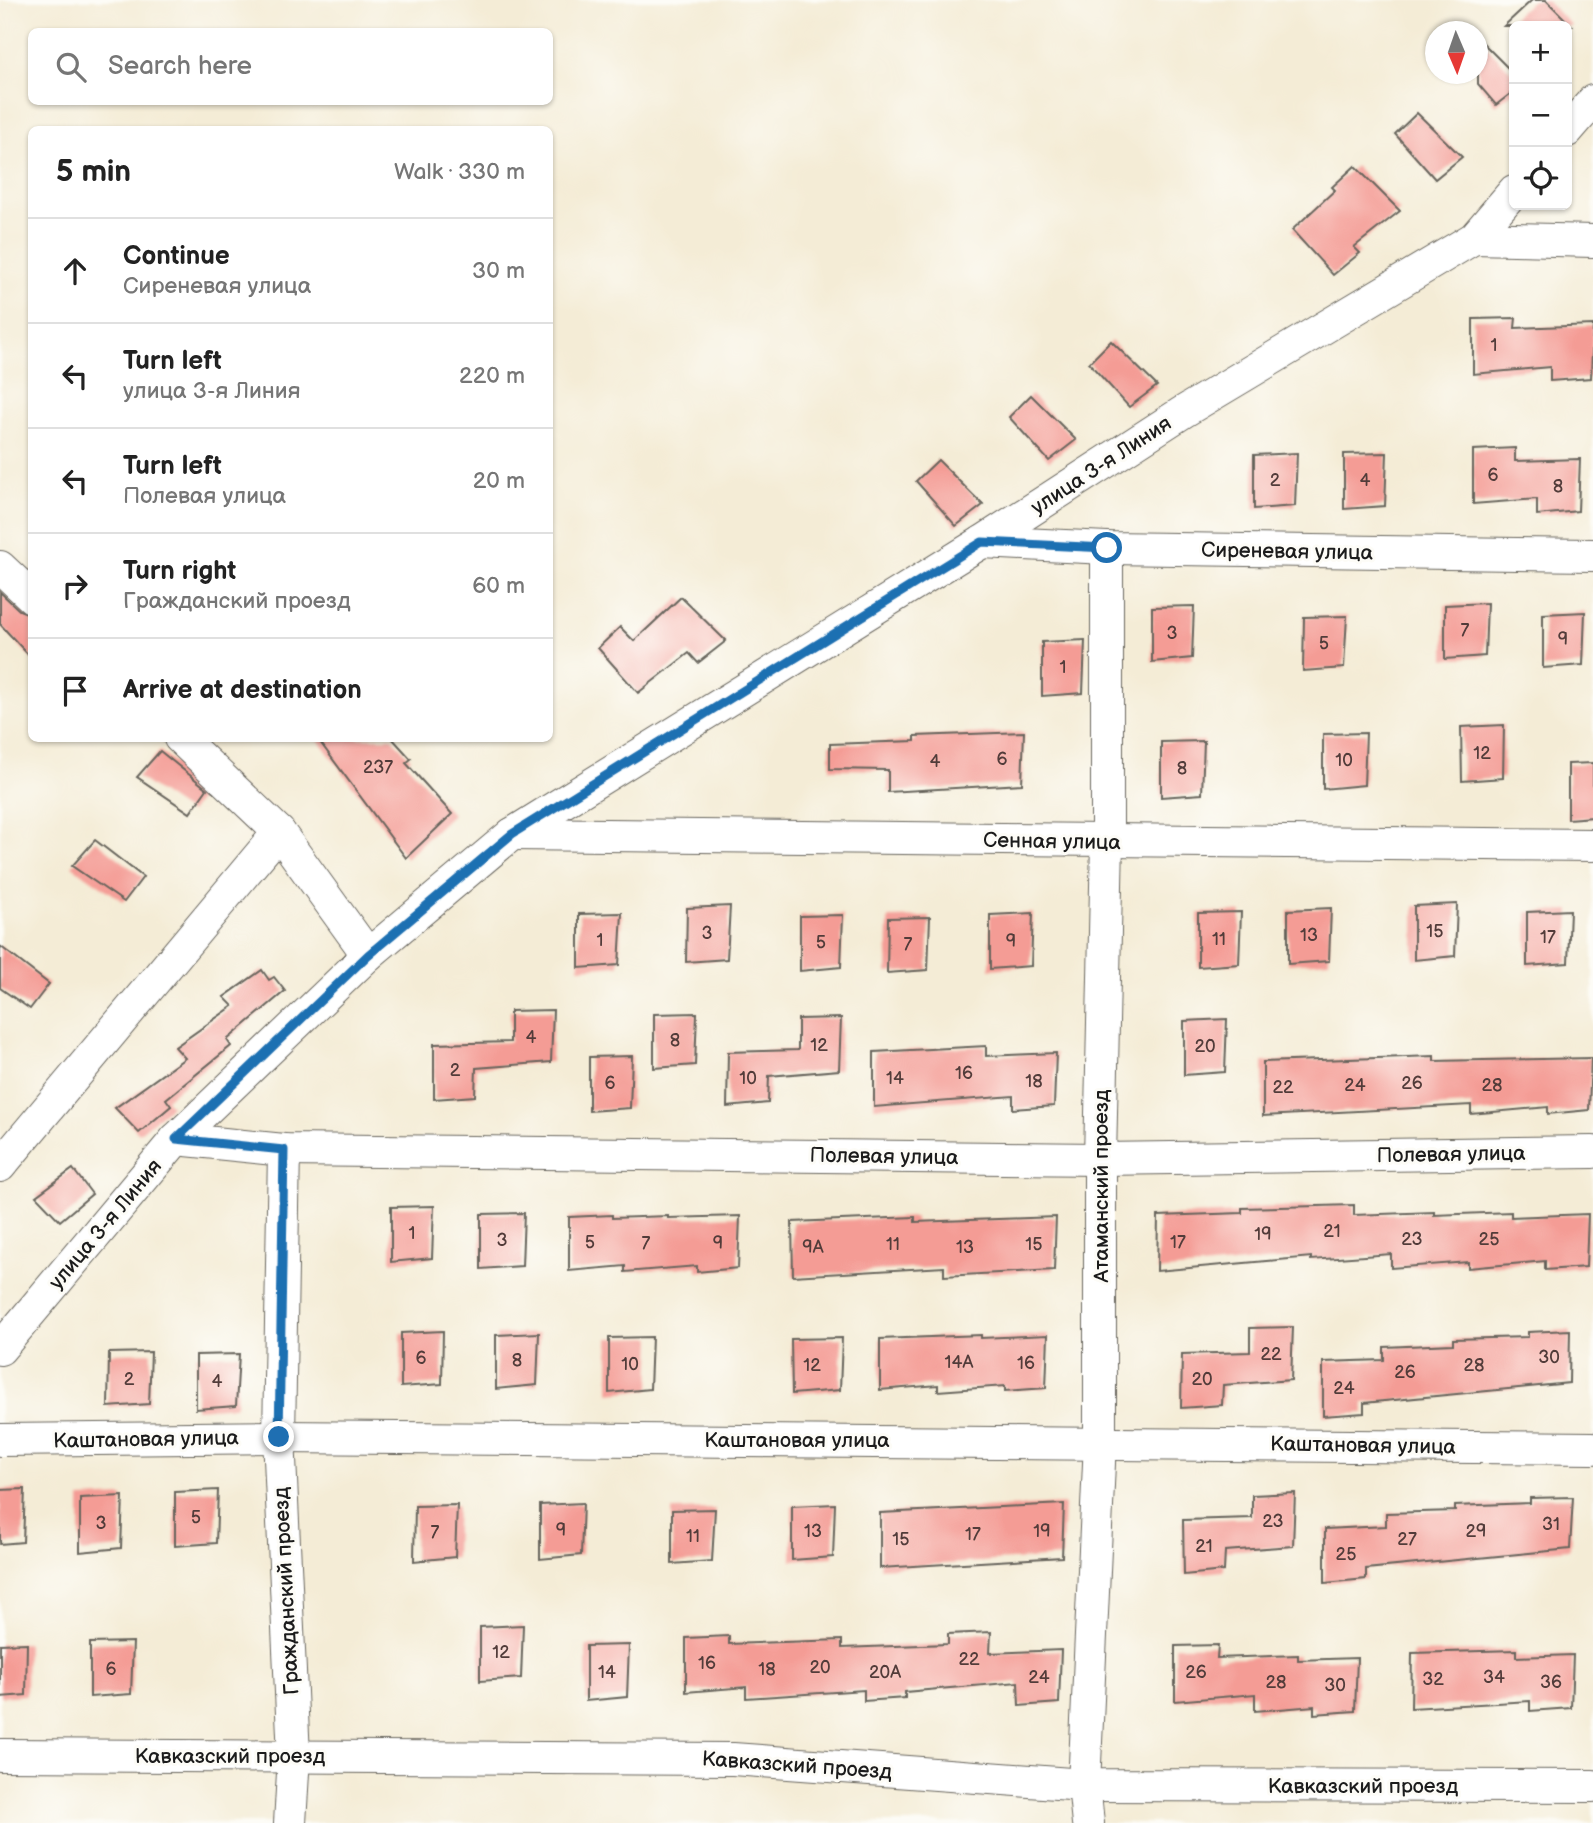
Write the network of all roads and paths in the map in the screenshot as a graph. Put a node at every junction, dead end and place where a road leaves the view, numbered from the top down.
1 (1593, 101) edge
2 (1572, 125) edge
3 (1509, 197) edge
4 (1474, 238) junction
5 (1593, 241) edge
6 (982, 542) junction
7 (1107, 548) junction
8 (1593, 555) edge
9 (0, 567) edge
10 (28, 593) edge
11 (184, 742) edge
12 (279, 832) junction
13 (512, 834) junction
14 (1107, 841) junction
15 (1593, 845) edge
16 (368, 955) junction
17 (176, 1139) junction
18 (284, 1150) junction
19 (1593, 1152) edge
20 (1100, 1158) junction
21 (0, 1166) edge
22 (0, 1349) edge
23 (279, 1437) junction
24 (0, 1440) edge
25 (1100, 1442) junction
26 (1593, 1448) edge
27 (0, 1755) edge
28 (294, 1756) junction
29 (1084, 1786) junction
30 (1593, 1786) edge
31 (290, 1823) edge
32 (1088, 1823) edge

1 - 2 street
3 - 4 street, улица 3-я Линия
4 - 5 street
4 - 6 street, улица 3-я Линия
6 - 7 street, Сиреневая улица
6 - 13 street, улица 3-я Линия
7 - 8 street, Сиреневая улица
7 - 14 street, Атаманский проезд
9 - 10 street
11 - 12 street
12 - 16 street
12 - 21 street
13 - 14 street, Сенная улица
13 - 16 street, улица 3-я Линия
14 - 15 street, Сенная улица
14 - 20 street, Атаманский проезд
16 - 17 street, улица 3-я Линия
17 - 18 street, Полевая улица
17 - 22 street, улица 3-я Линия
18 - 20 street, Полевая улица
18 - 23 street, Гражданский проезд
19 - 20 street, Полевая улица
20 - 25 street, Атаманский проезд
23 - 24 street, Каштановая улица
23 - 25 street, Каштановая улица
23 - 28 street, Гражданский проезд
25 - 26 street, Каштановая улица
25 - 29 street, Атаманский проезд
27 - 28 street, Кавказский проезд
28 - 29 street, Кавказский проезд
28 - 31 street, Гражданский проезд
29 - 30 street, Кавказский проезд
29 - 32 street, Атаманский проезд

